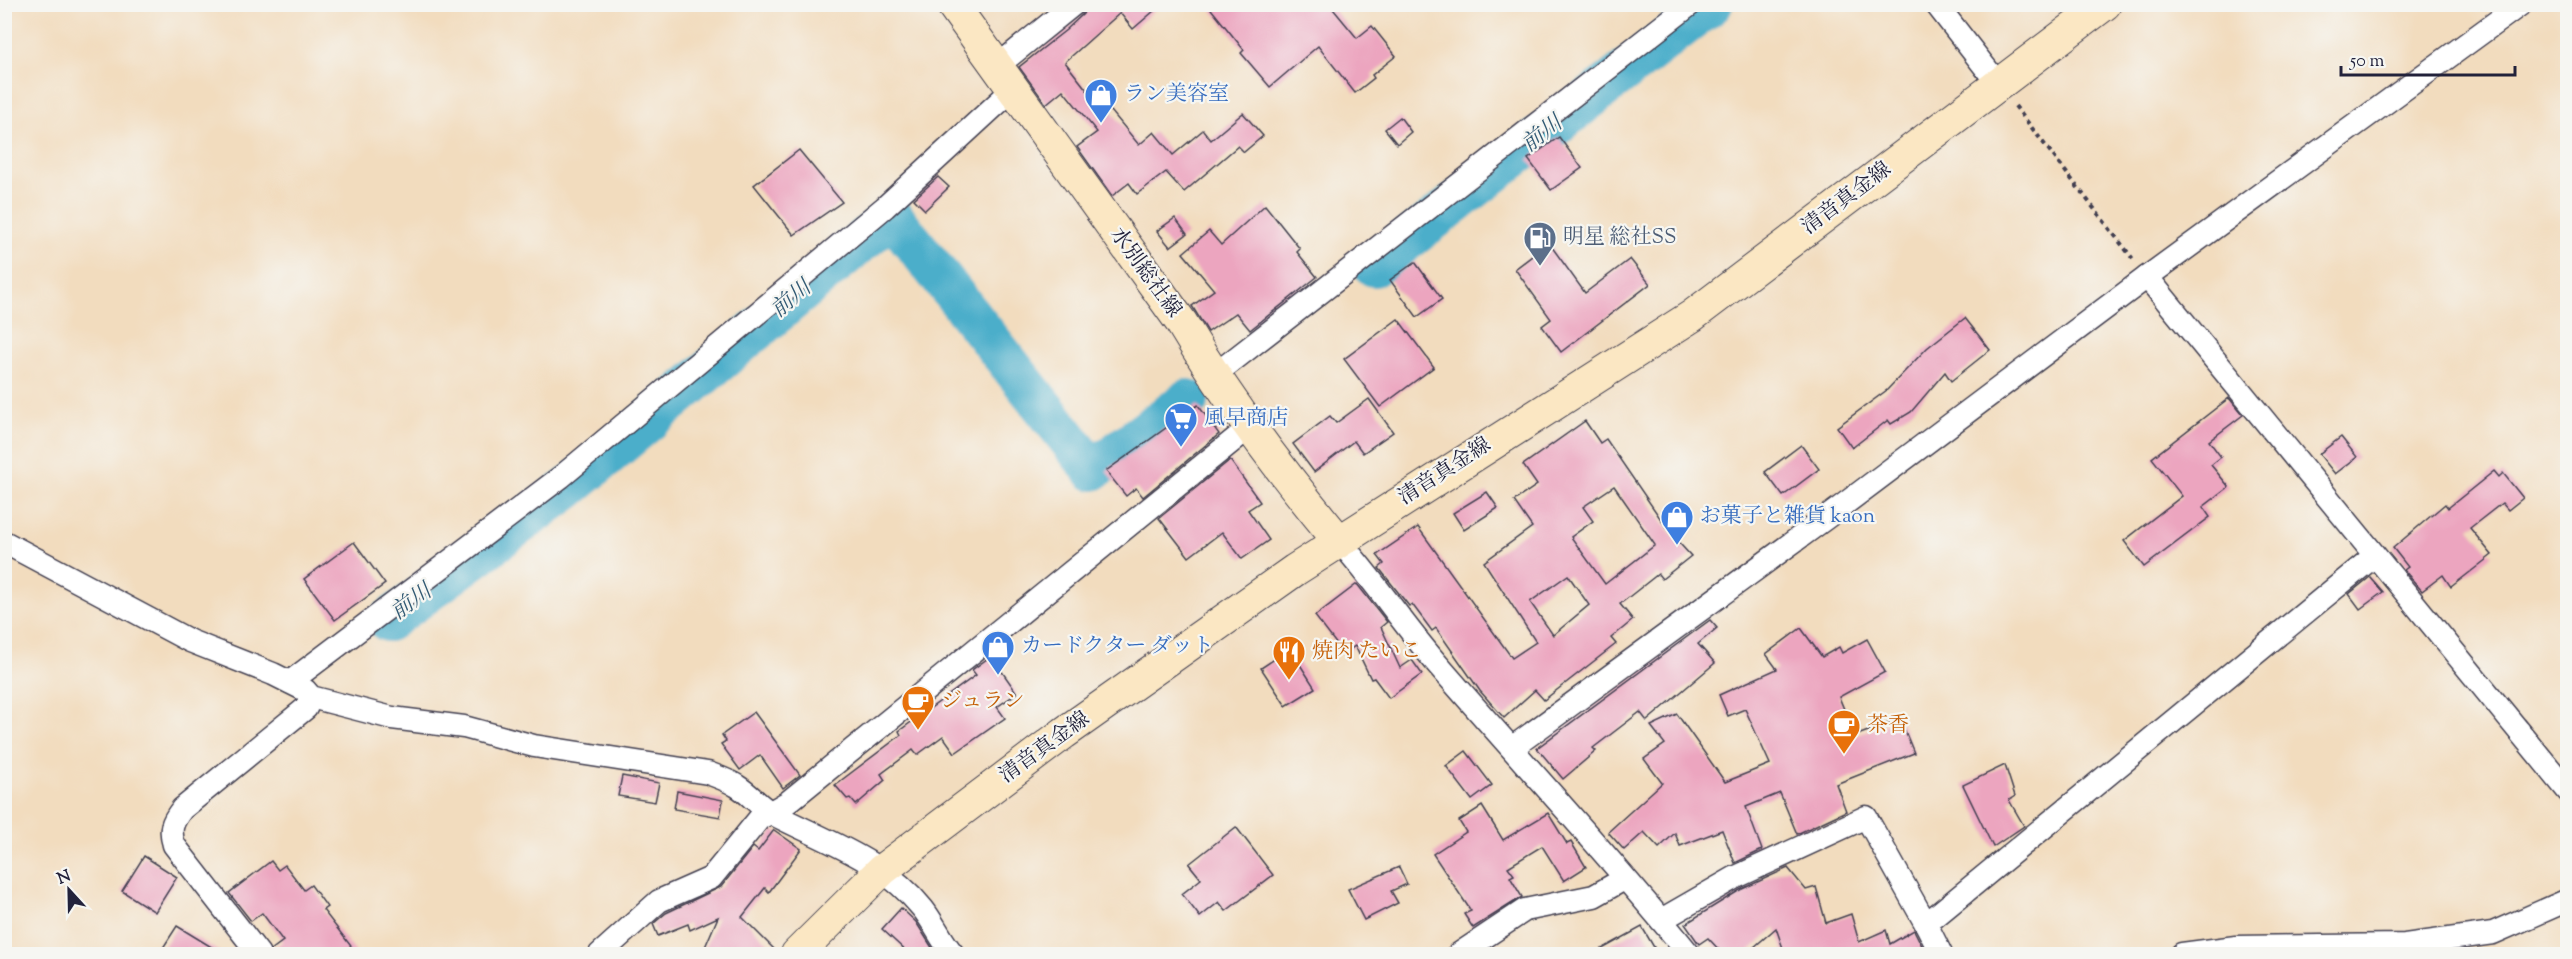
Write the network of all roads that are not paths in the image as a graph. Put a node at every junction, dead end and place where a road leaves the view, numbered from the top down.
1 (952, 4) edge
2 (1074, 4) edge
3 (1691, 4) edge
4 (1936, 4) edge
5 (2105, 4) edge
6 (2521, 4) edge
7 (1004, 79) junction
8 (1999, 85) junction
9 (2146, 276) junction
10 (1214, 376) junction
11 (1251, 426) junction
12 (1340, 541) junction
13 (4, 542) edge
14 (2373, 557) junction
15 (290, 682) junction
16 (311, 697) junction
17 (1513, 747) junction
18 (2568, 791) edge
19 (771, 813) junction
20 (882, 870) junction
21 (1624, 879) junction
22 (2568, 900) edge
23 (1661, 920) junction
24 (1926, 924) junction
25 (260, 954) edge
26 (600, 954) edge
27 (797, 954) edge
28 (953, 954) edge
29 (1459, 954) edge
30 (1689, 954) edge
31 (1941, 954) edge
32 (2182, 954) edge

1 - 7 main road, 水別総社線
2 - 7 street
3 - 10 street
4 - 8 street
5 - 8 main road, 清音真金線
6 - 9 street
7 - 10 main road, 水別総社線
7 - 15 street
8 - 12 main road, 清音真金線
9 - 14 street
9 - 17 street
10 - 11 main road, 水別総社線
11 - 12 main road, 水別総社線
11 - 19 street
12 - 17 street
12 - 20 main road, 清音真金線
13 - 15 street
14 - 18 street
14 - 24 street
15 - 16 street
16 - 19 street
16 - 25 street
17 - 21 street
19 - 20 street
19 - 26 street
20 - 27 main road, 清音真金線
20 - 28 street
21 - 23 street
21 - 29 street
22 - 32 street
23 - 24 street
23 - 30 street
24 - 31 street

